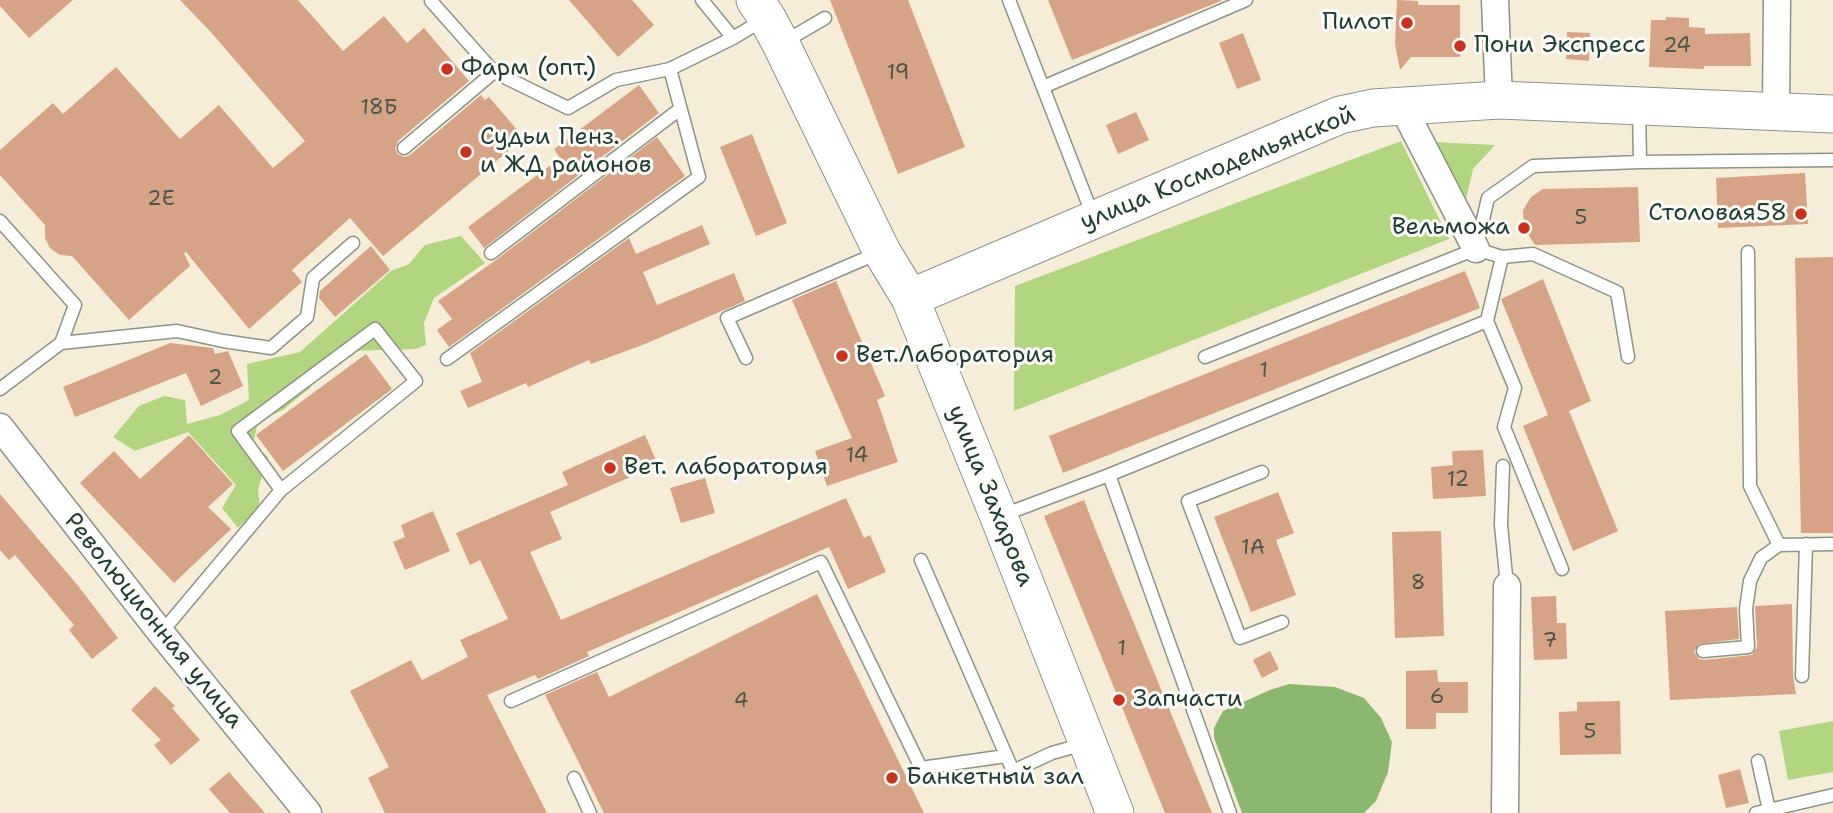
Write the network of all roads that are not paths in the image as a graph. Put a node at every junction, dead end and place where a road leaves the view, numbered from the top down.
1 (702, 0) edge
2 (1009, 0) edge
3 (1246, 0) edge
4 (1495, 0) edge
5 (1777, 0) edge
6 (431, 1) edge
7 (825, 18) dead end
8 (768, 21) edge
9 (733, 38) junction
10 (670, 69) junction
11 (494, 72) junction
12 (1043, 87) junction
13 (1499, 100) junction
14 (1402, 106) junction
15 (1639, 107) junction
16 (680, 109) junction
17 (1776, 112) junction
18 (1833, 114) edge
19 (404, 148) dead end
20 (1833, 160) edge
21 (1640, 162) junction
22 (1095, 219) junction
23 (0, 221) edge
24 (353, 243) dead end
25 (1476, 249) junction
26 (1748, 251) dead end
27 (882, 252) junction
28 (491, 253) dead end
29 (1502, 257) junction
30 (910, 298) junction
31 (1487, 321) junction
32 (61, 344) junction
33 (1205, 357) dead end
34 (1628, 357) dead end
35 (746, 358) dead end
36 (447, 359) dead end
37 (0, 389) edge
38 (0, 427) edge
39 (1503, 466) dead end
40 (1262, 472) dead end
41 (1109, 475) junction
42 (281, 490) junction
43 (999, 517) junction
44 (1806, 544) junction
45 (1833, 544) edge
46 (1779, 545) junction
47 (921, 560) dead end
48 (1563, 569) dead end
49 (1507, 586) joint
50 (1282, 622) dead end
51 (161, 633) junction
52 (1703, 651) dead end
53 (1802, 676) dead end
54 (511, 701) dead end
55 (1087, 743) junction
56 (1006, 756) junction
57 (1758, 761) dead end
58 (574, 778) dead end
59 (1833, 795) edge
60 (1763, 812) edge
61 (308, 813) edge
62 (590, 813) edge
63 (1115, 813) edge
64 (1230, 813) edge
65 (1505, 813) edge

1 - 9 lane
2 - 12 lane
3 - 12 lane
4 - 13 street
5 - 17 street
6 - 11 lane
7 - 8 lane
8 - 9 lane
8 - 27 main road, улица Захарова
9 - 10 lane
10 - 11 lane
10 - 16 lane
11 - 19 lane
12 - 22 lane
13 - 14 main road, улица Космодемьянской
13 - 15 main road, улица Космодемьянской
14 - 22 main road, улица Космодемьянской
14 - 25 street
15 - 17 main road, улица Космодемьянской
15 - 21 lane
16 - 28 lane
16 - 36 lane
17 - 18 main road, улица Космодемьянской
20 - 21 lane
21 - 25 lane
22 - 30 main road, улица Космодемьянской
23 - 32 lane
24 - 32 lane
25 - 29 lane
25 - 33 lane
26 - 46 lane
27 - 30 main road, улица Захарова
27 - 35 lane
29 - 31 lane
29 - 34 lane
30 - 43 main road, улица Захарова
31 - 41 lane
31 - 48 lane
32 - 37 lane
38 - 51 street, Революционная улица
39 - 49 lane
40 - 50 lane
41 - 43 lane
41 - 64 lane
42 - 42 lane
42 - 51 lane
43 - 55 main road, улица Захарова
44 - 45 lane
44 - 46 lane
44 - 53 lane
46 - 52 lane
47 - 56 lane
49 - 65 street
51 - 61 street, Революционная улица
54 - 56 lane
55 - 56 lane
55 - 63 main road, улица Захарова
57 - 60 lane
58 - 62 lane
59 - 60 lane

